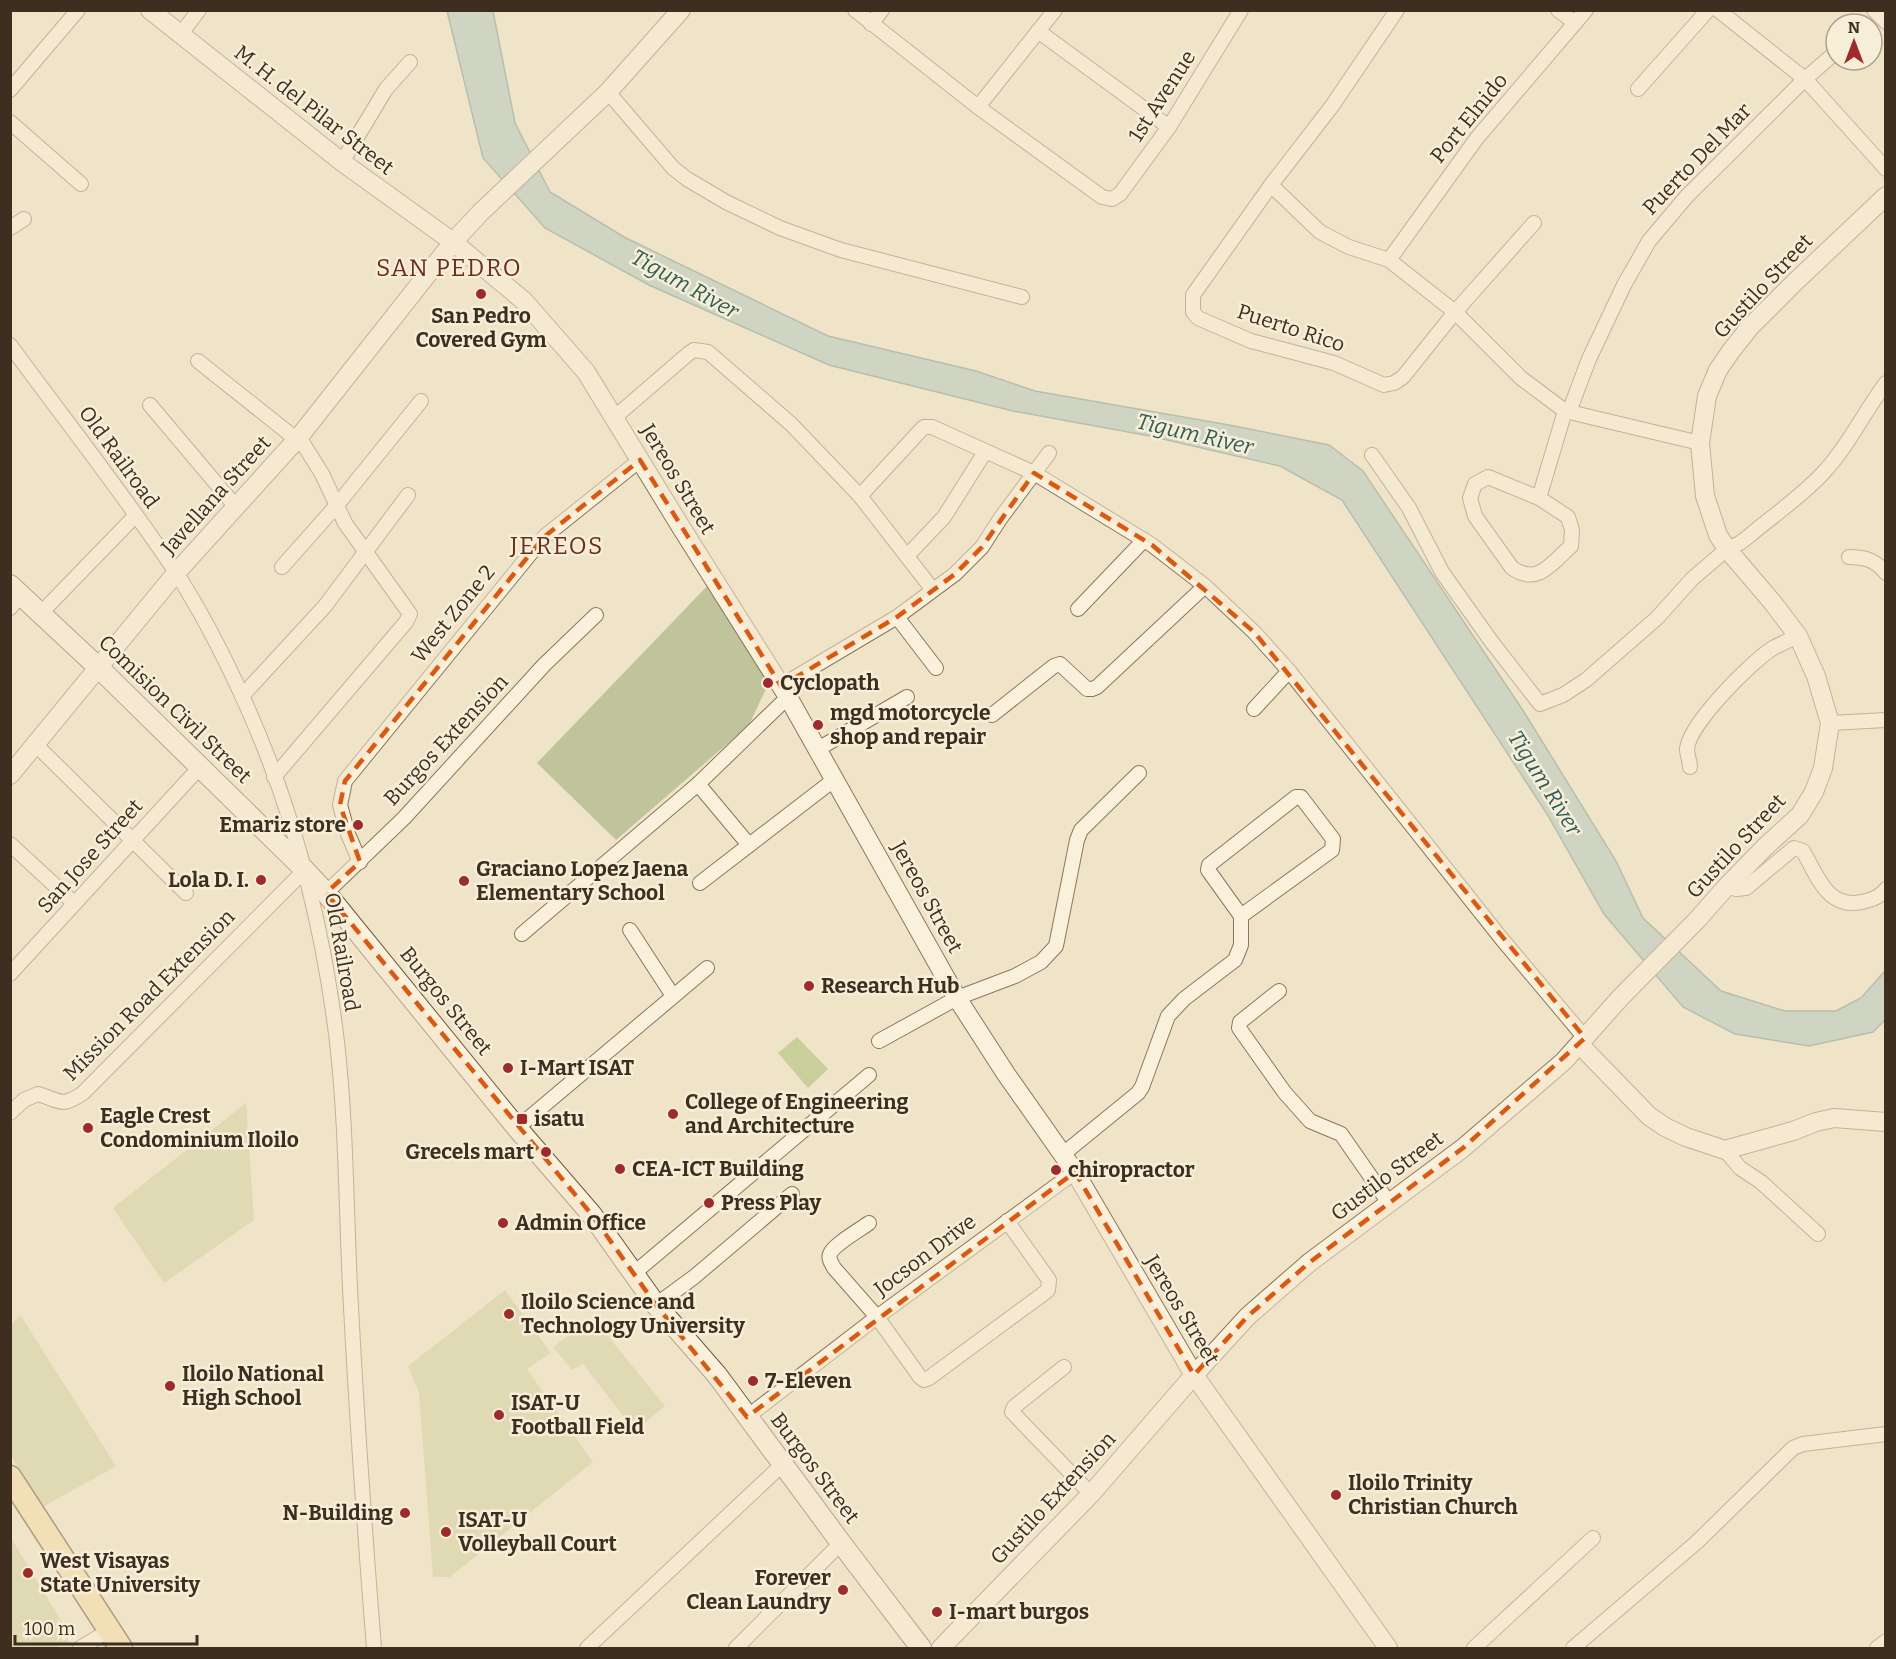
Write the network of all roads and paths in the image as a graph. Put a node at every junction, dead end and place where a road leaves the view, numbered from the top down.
1 (78, 10) edge
2 (150, 10) edge
3 (199, 10) edge
4 (681, 10) edge
5 (855, 10) edge
6 (882, 10) edge
7 (1054, 10) edge
8 (1397, 10) edge
9 (1558, 10) edge
10 (1586, 10) edge
11 (1708, 10) edge
12 (1718, 10) edge
13 (1240, 11) edge
14 (1575, 23) junction
15 (871, 24) junction
16 (1038, 31) junction
17 (180, 35) junction
18 (410, 62) dead end
19 (1824, 62) edge
20 (1805, 79) junction
21 (1638, 89) dead end
22 (10, 90) edge
23 (602, 97) junction
24 (978, 106) junction
25 (10, 122) edge
26 (1169, 127) junction
27 (342, 162) junction
28 (1886, 169) edge
29 (81, 184) dead end
30 (1271, 186) junction
31 (1886, 196) edge
32 (24, 219) dead end
33 (1534, 223) dead end
34 (10, 228) edge
35 (453, 242) junction
36 (1389, 260) junction
37 (1022, 297) dead end
38 (1455, 312) junction
39 (10, 345) edge
40 (198, 361) dead end
41 (1886, 383) edge
42 (421, 401) dead end
43 (150, 405) dead end
44 (1567, 411) junction
45 (615, 417) junction
46 (297, 438) junction
47 (1700, 443) junction
48 (985, 452) junction
49 (1050, 453) dead end
50 (1372, 455) dead end
51 (639, 460) junction
52 (1034, 473) junction
53 (408, 495) dead end
54 (860, 496) junction
55 (1539, 498) junction
56 (337, 505) junction
57 (236, 507) junction
58 (136, 515) junction
59 (1144, 540) junction
60 (1727, 549) junction
61 (366, 553) junction
62 (907, 556) junction
63 (1849, 557) dead end
64 (282, 567) dead end
65 (176, 573) junction
66 (1886, 573) edge
67 (1205, 586) junction
68 (933, 590) junction
69 (14, 596) edge
70 (1078, 609) dead end
71 (41, 613) junction
72 (596, 615) dead end
73 (897, 617) junction
74 (1798, 636) junction
75 (99, 668) junction
76 (936, 668) dead end
77 (1289, 671) junction
78 (785, 692) junction
79 (242, 696) junction
80 (907, 697) dead end
81 (1254, 709) dead end
82 (992, 715) dead end
83 (1886, 720) edge
84 (1830, 723) junction
85 (36, 745) junction
86 (818, 749) junction
87 (200, 767) junction
88 (1690, 767) dead end
89 (1139, 773) dead end
90 (10, 775) edge
91 (274, 777) junction
92 (835, 779) junction
93 (698, 784) junction
94 (132, 839) junction
95 (10, 844) edge
96 (750, 845) junction
97 (360, 862) junction
98 (305, 870) junction
99 (700, 883) dead end
100 (1727, 886) junction
101 (1886, 889) edge
102 (186, 893) dead end
103 (326, 893) junction
104 (74, 903) junction
105 (1241, 916) junction
106 (630, 930) dead end
107 (522, 934) dead end
108 (707, 969) dead end
109 (10, 974) edge
110 (1279, 991) dead end
111 (673, 996) junction
112 (957, 998) junction
113 (879, 1041) dead end
114 (1582, 1042) junction
115 (869, 1075) dead end
116 (10, 1113) edge
117 (1886, 1122) edge
118 (517, 1128) junction
119 (1725, 1150) junction
120 (1062, 1155) junction
121 (1076, 1172) junction
122 (792, 1194) dead end
123 (1389, 1203) junction
124 (1007, 1221) junction
125 (869, 1222) dead end
126 (1818, 1234) dead end
127 (633, 1274) junction
128 (656, 1305) junction
129 (877, 1317) junction
130 (1064, 1367) dead end
131 (1194, 1375) junction
132 (747, 1417) junction
133 (1886, 1434) edge
134 (783, 1464) junction
135 (10, 1477) edge
136 (1091, 1494) junction
137 (10, 1502) edge
138 (1593, 1538) dead end
139 (841, 1543) junction
140 (1886, 1641) edge
141 (102, 1643) edge
142 (374, 1648) edge
143 (587, 1648) edge
144 (736, 1648) edge
145 (921, 1648) edge
146 (941, 1648) edge
147 (1388, 1648) edge
148 (1474, 1648) edge
149 (1573, 1648) edge
150 (1877, 1648) edge

1 - 22 street
2 - 17 street, M. H. del Pilar Street
3 - 17 street
4 - 23 street, Javellana Street
5 - 15 street
6 - 15 street
7 - 16 street
8 - 30 street, Puerto Rico
9 - 14 street
10 - 14 street, Port Elnido
11 - 21 street
12 - 20 street
13 - 26 street, 1st Avenue
14 - 36 street, Port Elnido
15 - 24 street
16 - 24 street
16 - 26 street
17 - 27 street, M. H. del Pilar Street
18 - 27 street
19 - 20 street, Puerto Del Mar
20 - 28 street
20 - 44 street, Puerto Del Mar
23 - 35 street, Javellana Street
23 - 37 street
24 - 26 street, 1st Avenue
25 - 29 street
27 - 35 street, M. H. del Pilar Street
30 - 36 street
30 - 38 street, Puerto Rico
31 - 47 street, Gustilo Street
32 - 34 street
33 - 38 street
35 - 45 street, Jereos Street
35 - 46 street, Javellana Street
36 - 38 street
38 - 44 street
39 - 58 street, Old Railroad
40 - 46 street
41 - 60 street
42 - 56 street
43 - 57 street
44 - 47 street
44 - 55 street, Puerto Del Mar
45 - 51 street, Jereos Street
45 - 54 street
46 - 56 street
46 - 57 street, Javellana Street
47 - 60 street, Gustilo Street
48 - 52 street
48 - 54 street
48 - 62 street
49 - 52 street
50 - 60 street
51 - 78 street, Jereos Street
51 - 97 street, West Zone 2
52 - 59 street
52 - 68 street
53 - 61 street
54 - 62 street
55 - 55 street
56 - 61 street
56 - 64 street
57 - 65 street, Javellana Street
58 - 65 street, Old Railroad
58 - 71 street
59 - 67 street
59 - 70 street
60 - 74 street, Gustilo Street
61 - 79 street
61 - 91 street
62 - 68 street
63 - 66 street
65 - 75 street, Javellana Street
65 - 79 street, Old Railroad
67 - 77 street
67 - 82 street
68 - 73 street
69 - 71 main road, Comision Civil Street
71 - 75 main road, Comision Civil Street
72 - 97 street, Burgos Extension
73 - 76 street
73 - 78 street
74 - 84 street, Gustilo Street
74 - 88 street
75 - 85 street, Javellana Street
75 - 87 main road, Comision Civil Street
77 - 81 street
77 - 114 street
78 - 86 street, Jereos Street
78 - 93 street
79 - 91 street, Old Railroad
80 - 86 street
83 - 84 street
84 - 100 street, Gustilo Street
85 - 90 street, Javellana Street
85 - 94 street
86 - 92 street, Jereos Street
87 - 94 street, San Jose Street
87 - 98 main road, Comision Civil Street
89 - 112 street
91 - 98 street, Old Railroad
92 - 96 street
92 - 112 street, Jereos Street
93 - 96 street
93 - 107 street
94 - 102 street
94 - 104 street, San Jose Street
95 - 104 street
96 - 99 street
97 - 103 street, Burgos Extension
98 - 103 main road, Burgos Street
98 - 116 street, Mission Road Extension
98 - 142 street, Old Railroad
100 - 101 street
100 - 114 street, Gustilo Street
103 - 118 main road, Burgos Street
104 - 109 street, San Jose Street
105 - 105 street
105 - 120 street
106 - 111 street
108 - 111 street
110 - 123 street
111 - 118 street
112 - 113 street
112 - 120 street, Jereos Street
114 - 119 street
114 - 123 street, Gustilo Street
115 - 127 street
117 - 119 street
118 - 127 main road, Burgos Street
119 - 126 street
120 - 121 street, Jereos Street
121 - 124 street, Jocson Drive
121 - 131 street, Jereos Street
122 - 128 street
123 - 131 street, Gustilo Street
124 - 129 street, Jocson Drive
124 - 129 street
125 - 129 street, Jocson Drive
127 - 128 main road, Burgos Street
128 - 132 main road, Burgos Street
129 - 132 street
130 - 136 street
131 - 136 street, Gustilo Extension
131 - 147 street, Jereos Street
132 - 134 main road, Burgos Street
133 - 149 street
134 - 139 main road, Burgos Street
134 - 143 street
135 - 141 main road
136 - 146 street, Gustilo Extension
137 - 141 main road
138 - 148 street
139 - 144 street
139 - 145 main road, Burgos Street
140 - 150 street

